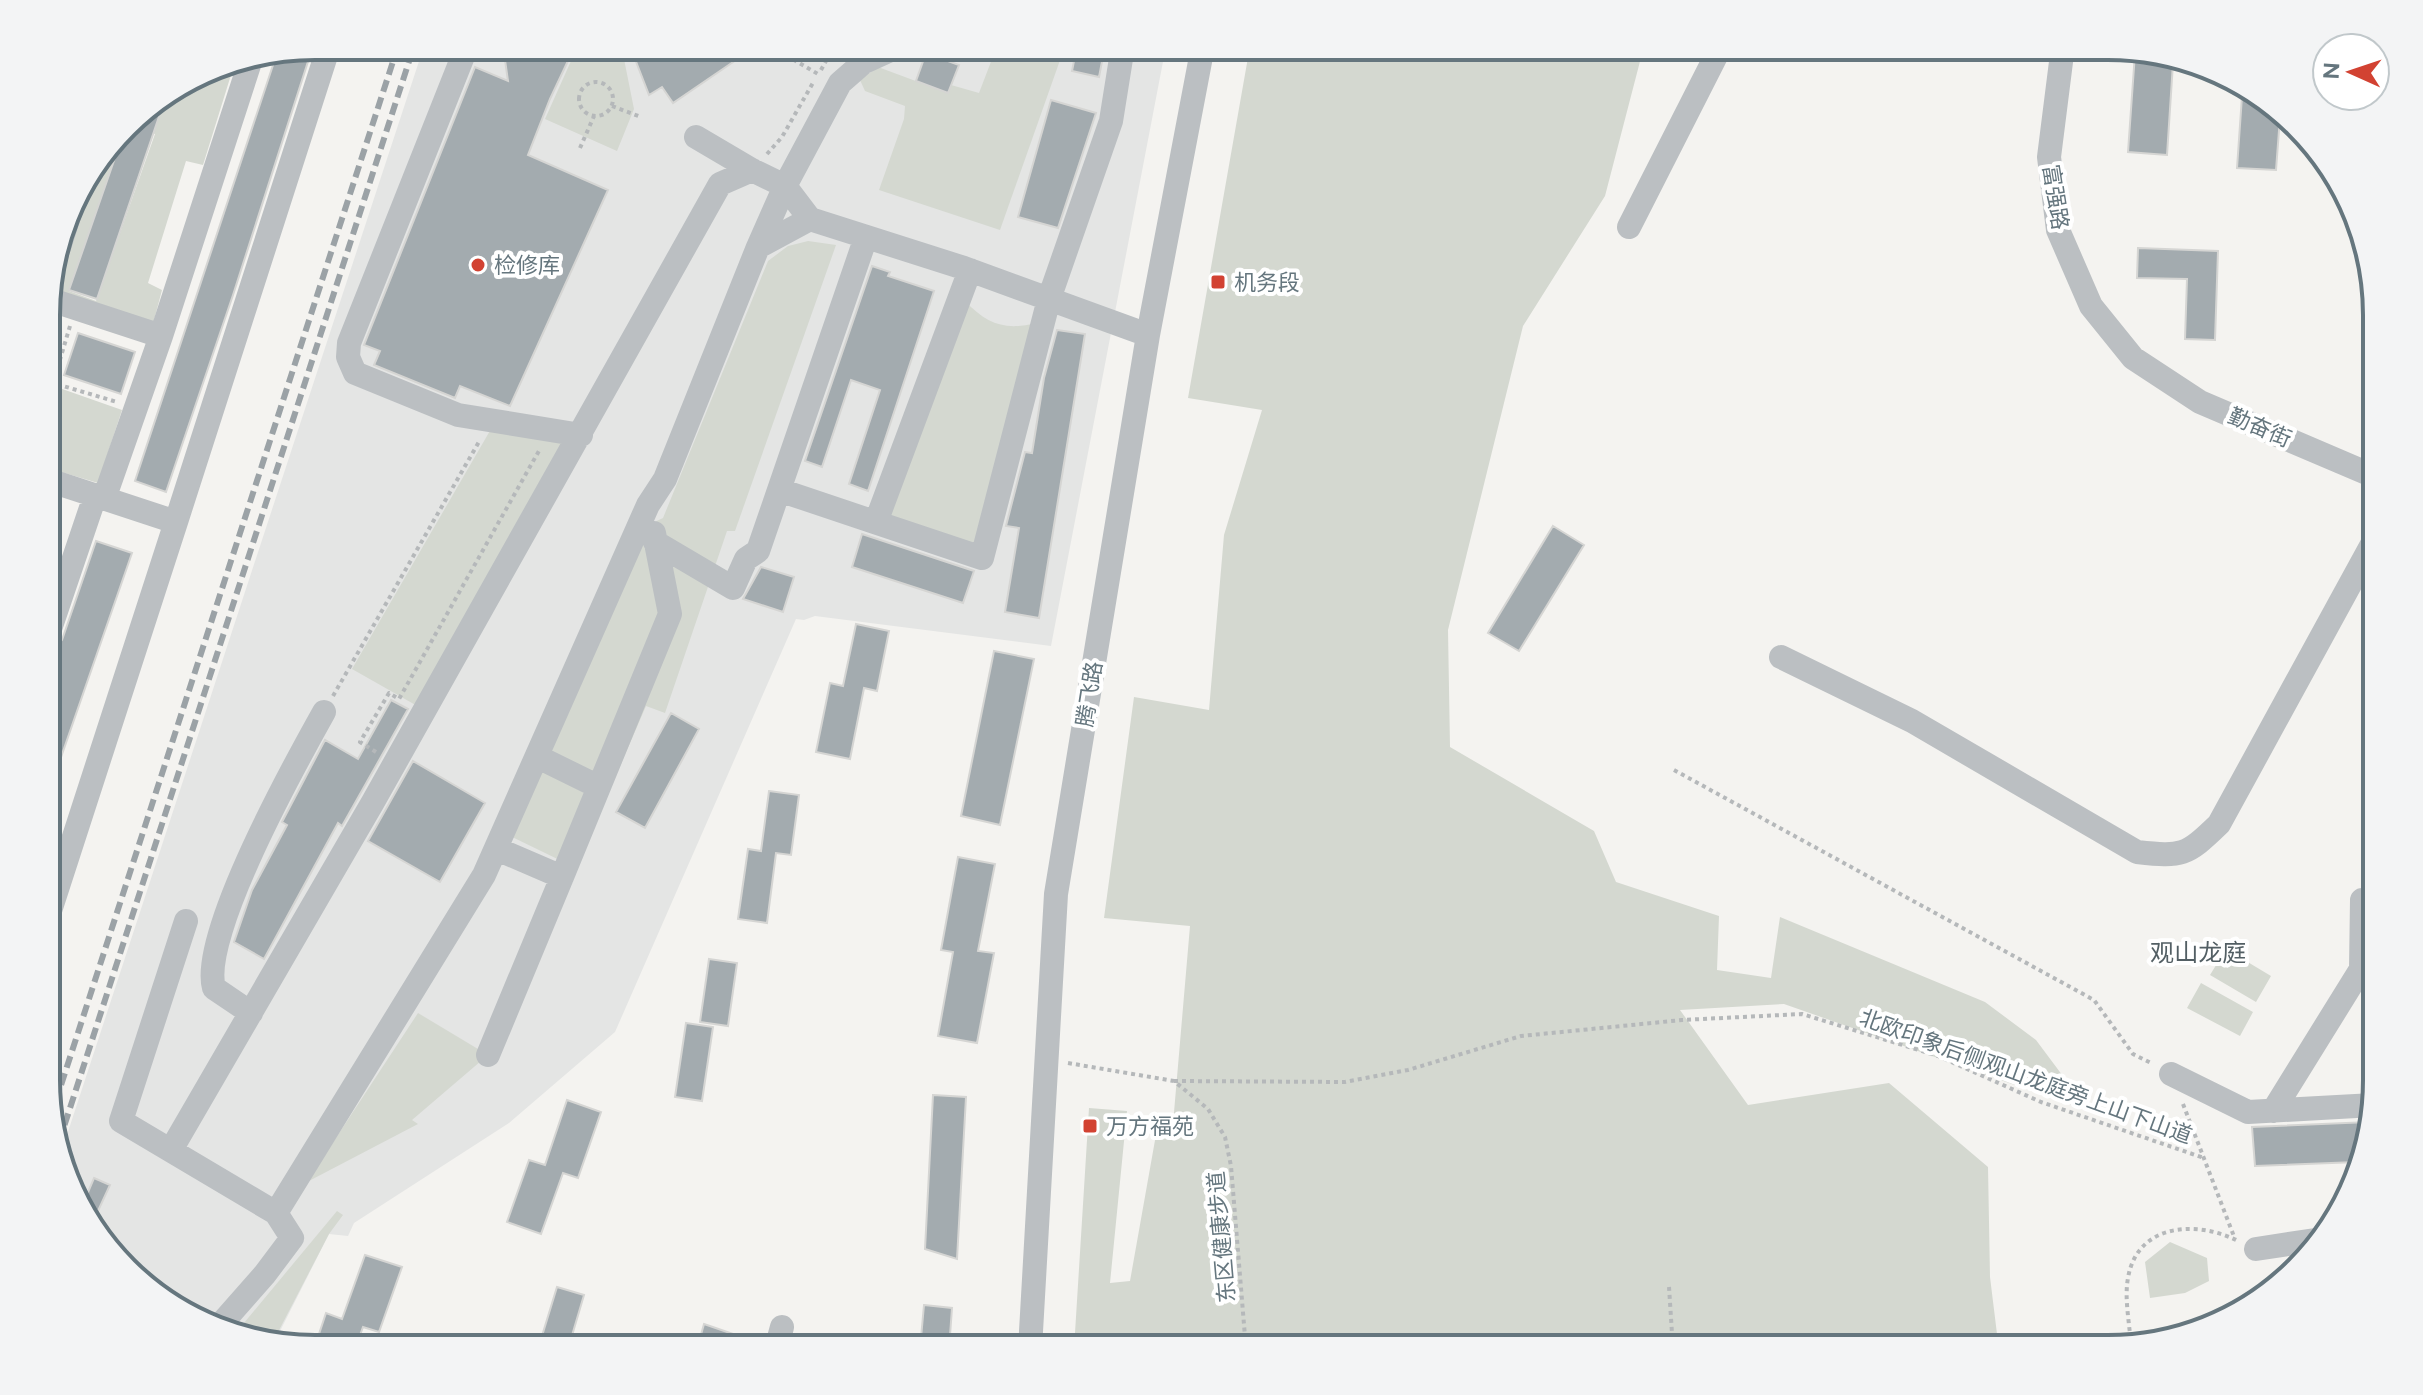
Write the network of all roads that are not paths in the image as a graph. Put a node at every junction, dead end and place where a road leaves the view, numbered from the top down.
1 (1714, 60) edge
2 (2061, 60) edge
3 (324, 61) edge
4 (461, 61) edge
5 (867, 61) edge
6 (1121, 61) edge
7 (1200, 61) edge
8 (248, 69) edge
9 (696, 137) dead end
10 (752, 170) junction
11 (785, 186) junction
12 (810, 219) junction
13 (1629, 227) dead end
14 (866, 237) junction
15 (758, 247) junction
16 (970, 270) junction
17 (1049, 299) junction
18 (61, 303) edge
19 (1148, 335) junction
20 (161, 336) junction
21 (2148, 368) joint
22 (581, 435) junction
23 (2362, 471) edge
24 (60, 484) edge
25 (779, 490) junction
26 (100, 497) junction
27 (648, 505) junction
28 (176, 522) junction
29 (876, 522) junction
30 (655, 542) junction
31 (2362, 563) edge
32 (60, 581) edge
33 (1781, 657) dead end
34 (324, 712) road end
35 (538, 757) junction
36 (599, 787) junction
37 (497, 849) junction
38 (562, 877) junction
39 (60, 880) edge
40 (186, 921) dead end
41 (2362, 980) edge
42 (251, 1013) junction
43 (488, 1055) dead end
44 (2171, 1074) road end
45 (2361, 1106) edge
46 (2273, 1111) junction
47 (171, 1150) junction
48 (276, 1213) junction
49 (2305, 1241) edge
50 (2246, 1244) road end
51 (226, 1319) edge
52 (1031, 1335) edge

1 - 13 street
2 - 21 street, 富强路
3 - 28 street
4 - 22 street
5 - 11 street
6 - 17 street
7 - 19 street, 腾飞路
8 - 20 street
9 - 10 street
10 - 11 street
10 - 22 street
11 - 12 street
11 - 15 street
12 - 14 street
12 - 15 street
14 - 16 street
14 - 25 street
15 - 27 street
16 - 17 street
16 - 29 street
17 - 19 street
17 - 29 street
18 - 20 street
19 - 52 street, 腾飞路
20 - 26 street
21 - 23 street, 勤奋街
22 - 42 street
24 - 26 street
25 - 29 street
25 - 30 street
26 - 28 street
26 - 32 street
27 - 30 street
27 - 35 street
28 - 39 street
30 - 36 street
31 - 33 street
34 - 42 street
35 - 36 street
35 - 37 street
36 - 38 street
37 - 38 street
37 - 48 street
38 - 43 street
40 - 47 street
41 - 46 street
42 - 47 street
44 - 46 street
45 - 46 street
47 - 48 street
48 - 51 street
49 - 50 street

